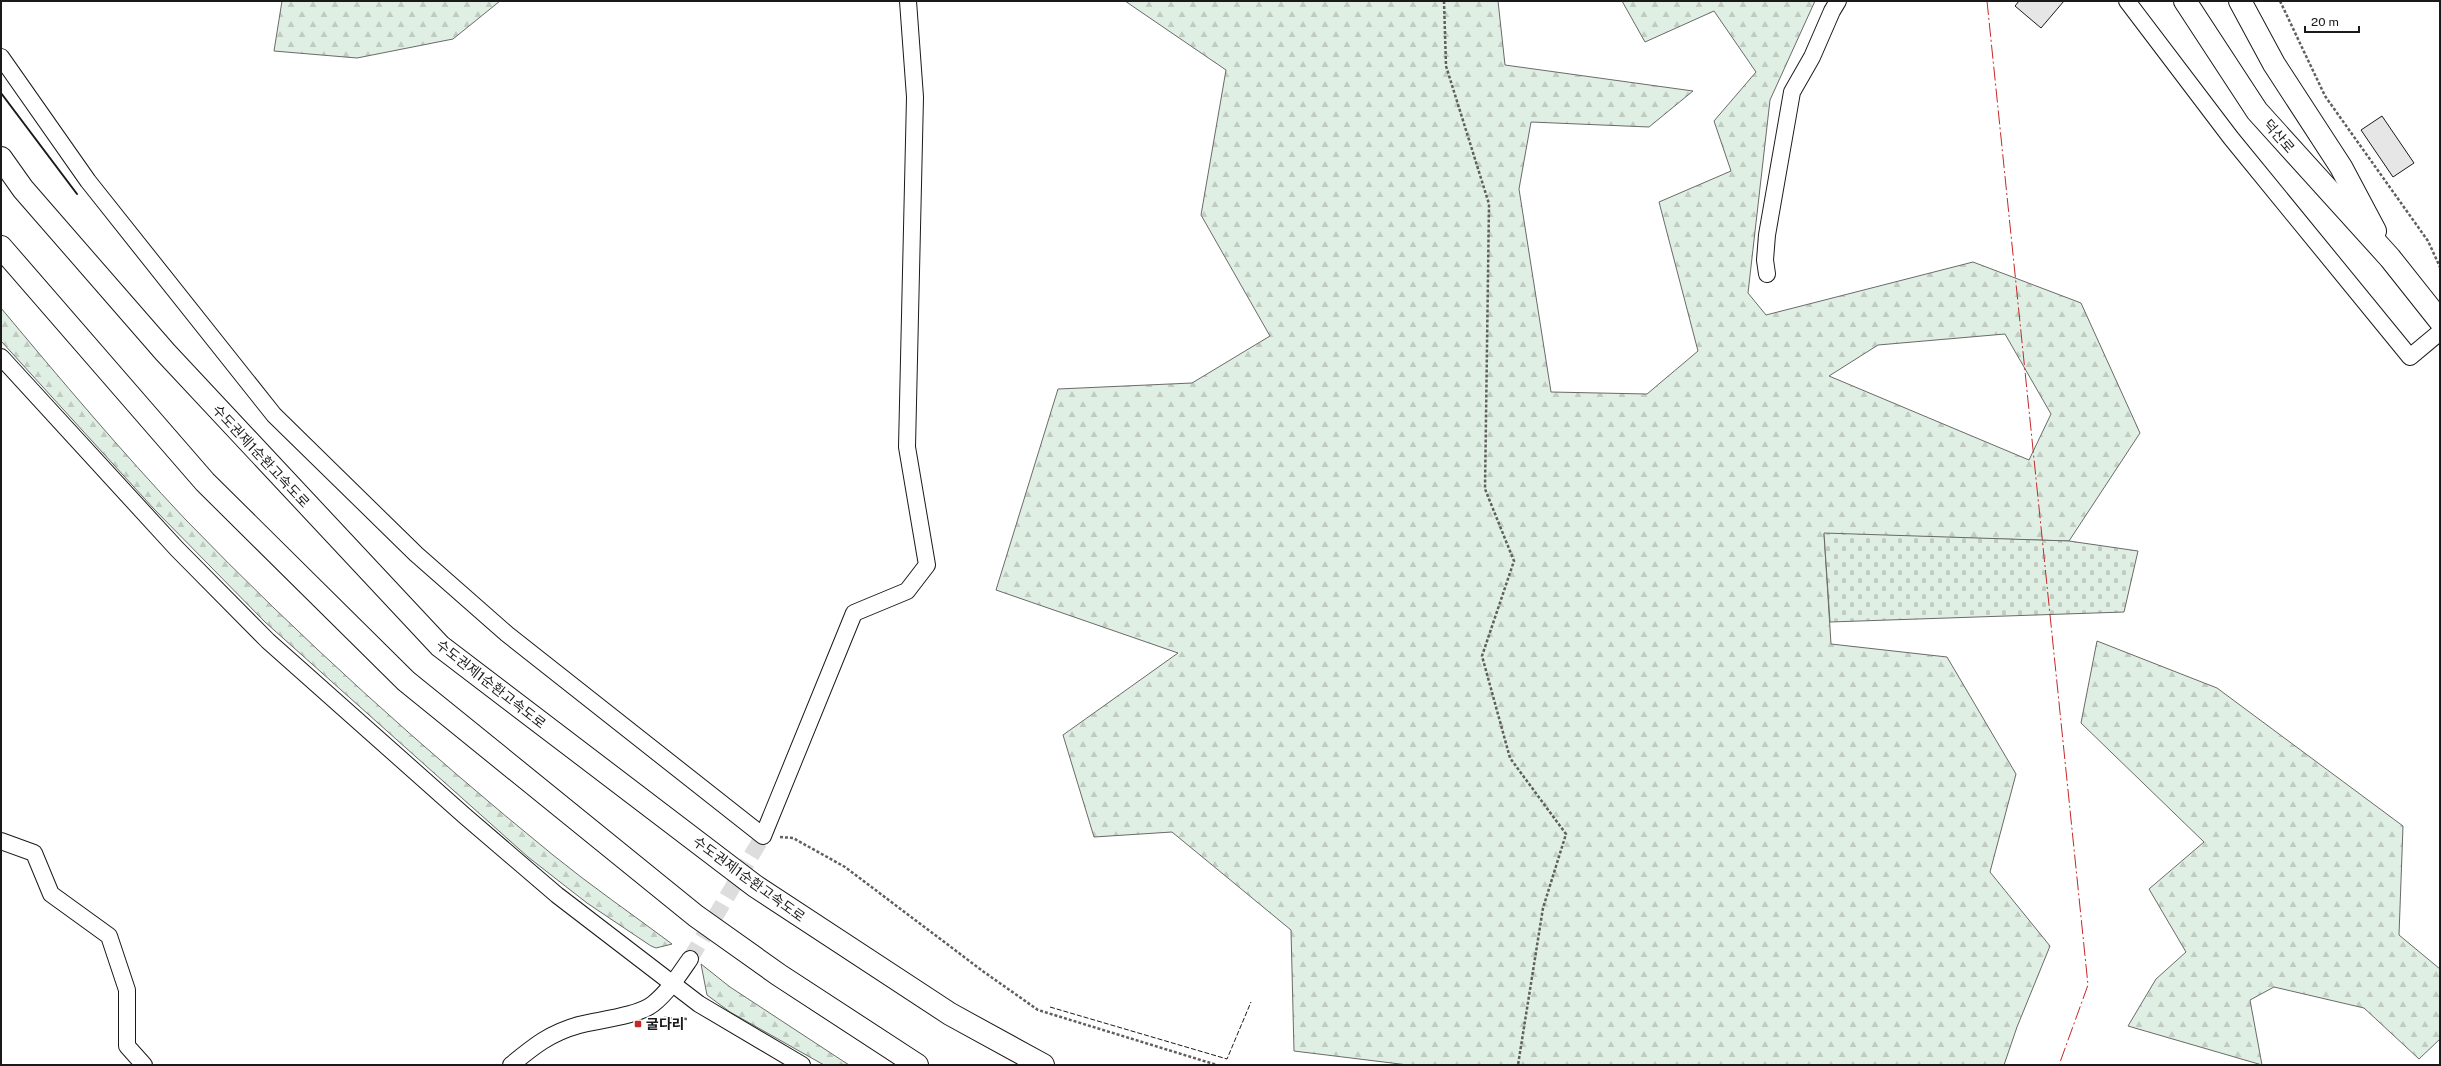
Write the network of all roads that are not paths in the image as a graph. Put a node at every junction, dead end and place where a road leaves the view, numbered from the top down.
1 (908, 1) edge
2 (1838, 1) edge
3 (2126, 1) edge
4 (2185, 1) edge
5 (2240, 1) edge
6 (1, 57) edge
7 (1, 158) edge
8 (1, 247) edge
9 (2390, 258) junction
10 (1767, 274) dead end
11 (2440, 321) edge
12 (2440, 332) edge
13 (1, 357) edge
14 (1, 840) edge
15 (690, 959) tunnel mouth
16 (674, 983) junction
17 (144, 1065) edge
18 (511, 1065) edge
19 (802, 1065) edge
20 (917, 1065) edge
21 (1043, 1065) edge

1 - 6 street
2 - 10 street
3 - 12 street
4 - 9 main road, 덕산로
5 - 9 main road, 덕산로
7 - 21 main road, 수도권제1순환고속도로
8 - 20 main road
9 - 11 main road, 덕산로
13 - 16 street
14 - 17 street
15 - 16 street
16 - 18 street
16 - 19 street

